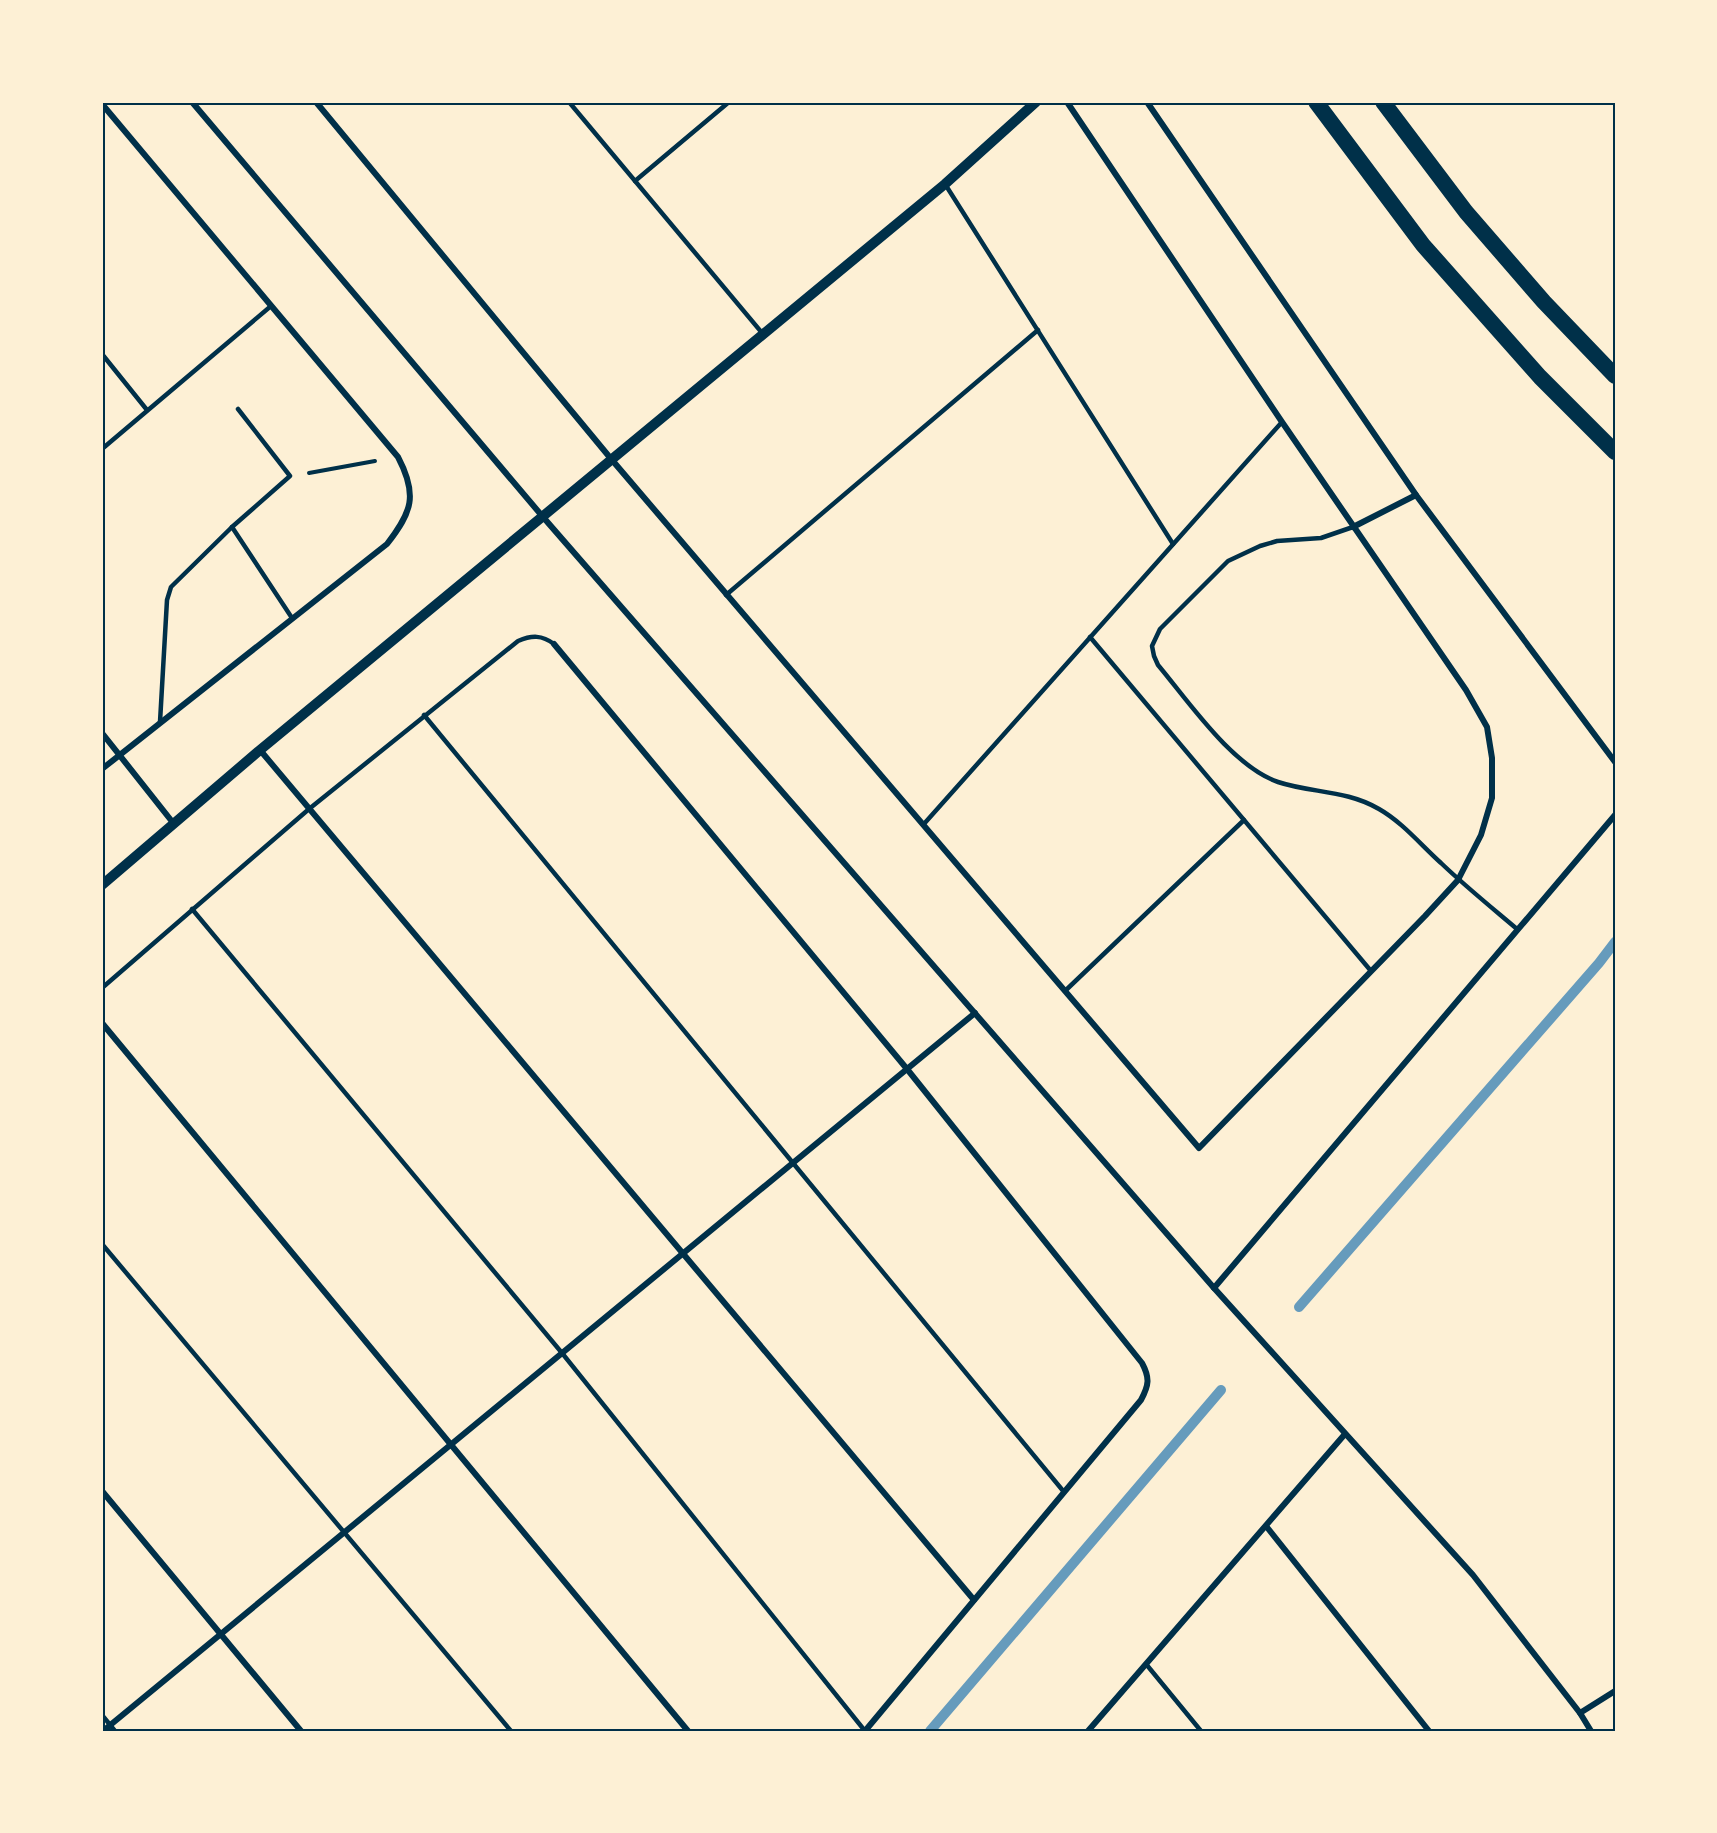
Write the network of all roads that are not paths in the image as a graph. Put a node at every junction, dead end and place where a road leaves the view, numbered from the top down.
1 (192, 102) edge
2 (316, 102) edge
3 (569, 102) edge
4 (729, 102) edge
5 (1036, 102) edge
6 (1067, 102) edge
7 (1147, 102) edge
8 (1304, 102) edge
9 (1316, 102) edge
10 (1383, 102) edge
11 (102, 104) edge
12 (1329, 119) junction
13 (635, 181) junction
14 (945, 184) junction
15 (271, 306) junction
16 (1038, 330) junction
17 (764, 334) junction
18 (102, 354) edge
19 (1615, 376) edge
20 (238, 409) dead end
21 (147, 410) junction
22 (1282, 422) junction
23 (102, 449) edge
24 (1615, 452) edge
25 (612, 460) junction
26 (1416, 495) junction
27 (543, 517) junction
28 (232, 527) junction
29 (1353, 527) junction
30 (1173, 544) junction
31 (726, 595) junction
32 (292, 618) junction
33 (1090, 637) junction
34 (554, 644) joint
35 (424, 716) junction
36 (160, 722) junction
37 (102, 733) edge
38 (260, 750) junction
39 (119, 754) junction
40 (1615, 762) edge
41 (102, 769) edge
42 (309, 809) junction
43 (1615, 815) edge
44 (1244, 820) junction
45 (175, 825) junction
46 (923, 825) junction
47 (1458, 880) junction
48 (102, 885) edge
49 (192, 909) junction
50 (1516, 929) junction
51 (1371, 971) junction
52 (102, 988) edge
53 (1065, 991) junction
54 (975, 1013) junction
55 (102, 1023) edge
56 (907, 1069) junction
57 (792, 1163) junction
58 (102, 1244) edge
59 (683, 1253) junction
60 (1214, 1288) junction
61 (562, 1353) junction
62 (1346, 1434) junction
63 (451, 1444) junction
64 (102, 1491) edge
65 (1064, 1492) junction
66 (1266, 1527) junction
67 (344, 1532) junction
68 (974, 1600) junction
69 (220, 1634) junction
70 (1146, 1664) junction
71 (1615, 1691) edge
72 (1580, 1713) junction
73 (102, 1715) edge
74 (110, 1725) junction
75 (103, 1731) edge
76 (115, 1731) edge
77 (301, 1731) edge
78 (511, 1731) edge
79 (688, 1731) edge
80 (865, 1731) edge
81 (1088, 1731) edge
82 (1200, 1731) edge
83 (1429, 1731) edge
84 (1591, 1731) edge

1 - 27 street
2 - 25 street
3 - 13 lane
4 - 13 lane
5 - 14 street
6 - 22 street
7 - 26 street
8 - 12 highway
9 - 12 highway
10 - 19 highway
11 - 15 street
12 - 24 highway
13 - 17 lane
14 - 16 lane
14 - 17 street
15 - 21 lane
15 - 32 street
16 - 30 lane
16 - 31 lane
17 - 25 street
18 - 21 lane
20 - 28 lane
21 - 23 lane
22 - 29 street
22 - 30 lane
25 - 27 street
25 - 31 street
26 - 29 street
26 - 40 street
27 - 38 street
27 - 54 street
28 - 32 lane
28 - 36 lane
29 - 47 street
29 - 47 lane
30 - 33 lane
31 - 46 street
32 - 36 street
33 - 44 lane
33 - 46 lane
34 - 35 lane
34 - 56 street
35 - 42 lane
35 - 57 lane
36 - 39 street
37 - 39 street
38 - 42 street
38 - 45 street
39 - 41 street
39 - 45 street
42 - 49 lane
42 - 59 street
43 - 50 street
44 - 51 lane
44 - 53 lane
45 - 48 street
46 - 53 street
47 - 50 lane
47 - 51 street
49 - 52 lane
49 - 61 lane
50 - 60 street
51 - 53 street
54 - 56 street
54 - 60 street
55 - 63 street
56 - 57 street
56 - 65 street
57 - 59 street
57 - 65 lane
58 - 67 lane
59 - 61 street
59 - 68 street
60 - 62 street
61 - 63 street
61 - 80 lane
62 - 66 street
62 - 72 street
63 - 67 street
63 - 79 street
64 - 69 street
65 - 68 street
66 - 70 street
66 - 83 street
67 - 69 street
67 - 78 lane
68 - 80 street
69 - 74 street
69 - 77 street
70 - 81 street
70 - 82 lane
71 - 72 street
72 - 84 street
73 - 74 lane
74 - 75 street
74 - 76 lane

